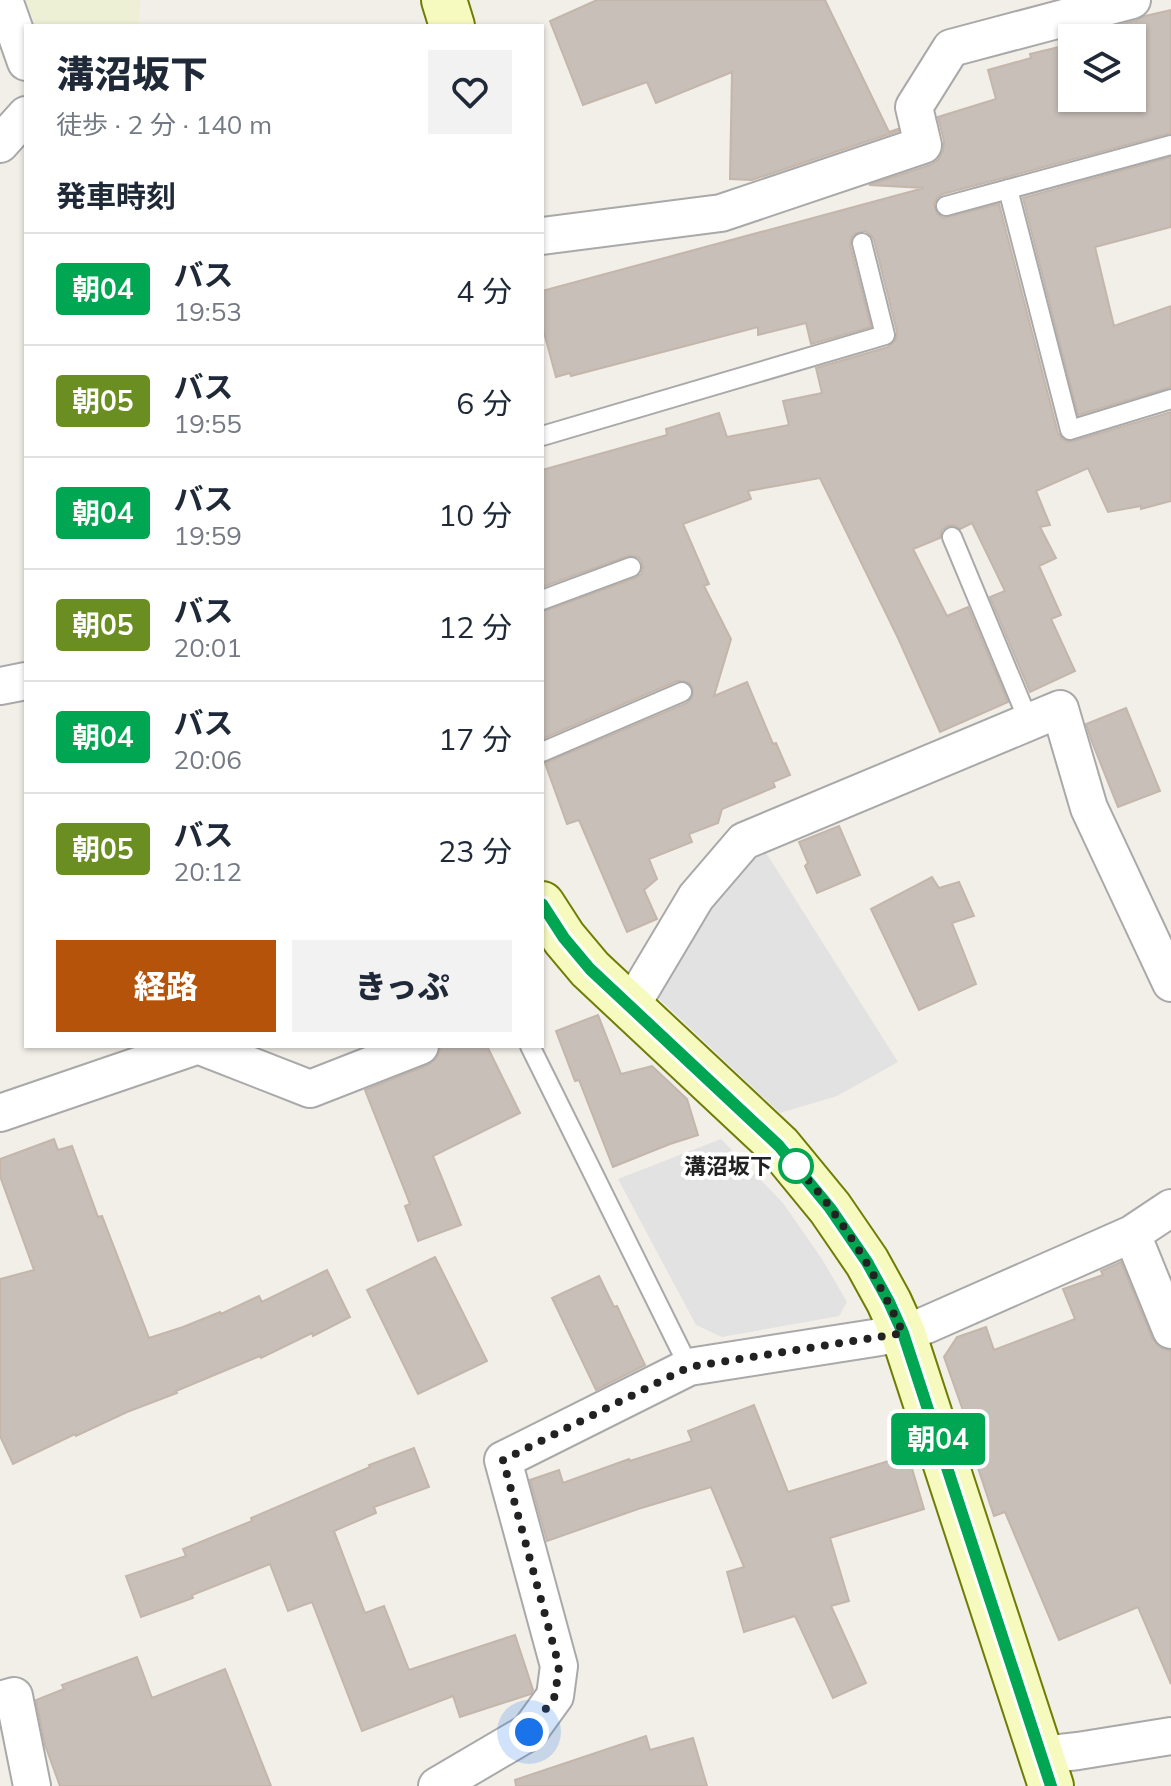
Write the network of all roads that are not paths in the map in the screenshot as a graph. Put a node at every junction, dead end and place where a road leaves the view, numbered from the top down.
1 (4, 0) edge
2 (444, 0) edge
3 (1132, 0) edge
4 (451, 24) edge
5 (24, 56) edge
6 (24, 117) edge
7 (0, 144) edge
8 (1171, 145) edge
9 (1008, 189) junction
10 (946, 206) dead end
11 (544, 236) edge
12 (862, 243) dead end
13 (1171, 399) edge
14 (544, 435) edge
15 (952, 537) dead end
16 (631, 567) dead end
17 (544, 599) edge
18 (24, 681) edge
19 (0, 686) edge
20 (682, 692) dead end
21 (1029, 722) junction
22 (544, 751) edge
23 (544, 907) edge
24 (1171, 983) edge
25 (631, 1006) junction
26 (192, 1048) edge
27 (203, 1048) edge
28 (415, 1048) edge
29 (531, 1048) edge
30 (0, 1113) edge
31 (1171, 1208) edge
32 (1132, 1234) junction
33 (1171, 1330) edge
34 (903, 1333) junction
35 (689, 1367) junction
36 (0, 1700) edge
37 (1171, 1736) edge
38 (1046, 1770) edge
39 (32, 1786) edge
40 (437, 1786) edge

1 - 5 street
2 - 4 street
3 - 11 street
6 - 7 street
8 - 9 lane
9 - 10 lane
9 - 13 lane
12 - 14 lane
15 - 21 lane
16 - 17 lane
18 - 19 street
20 - 22 lane
21 - 24 street
21 - 25 street
23 - 25 street
25 - 34 street
26 - 30 street
27 - 28 street
29 - 35 lane
31 - 32 street
32 - 33 street
32 - 34 street
34 - 35 street
34 - 38 street
35 - 40 street
36 - 39 street
37 - 38 street

